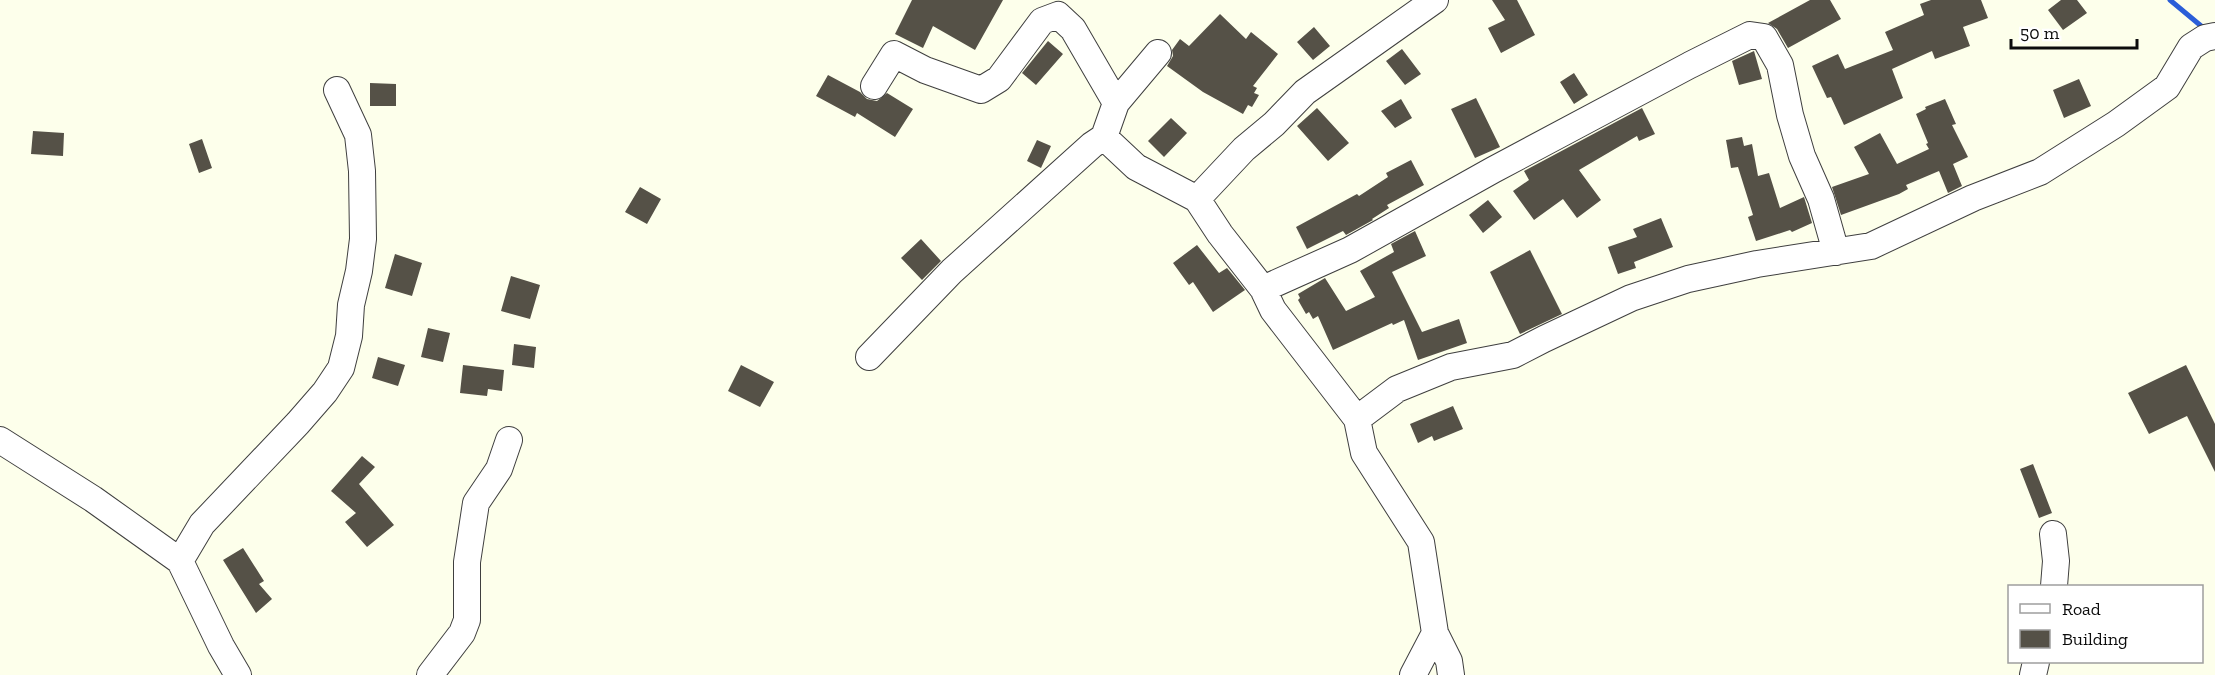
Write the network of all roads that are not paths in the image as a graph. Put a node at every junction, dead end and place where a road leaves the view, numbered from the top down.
1 (1435, 0) edge
2 (2215, 36) edge
3 (1158, 53) dead end
4 (874, 86) dead end
5 (337, 90) dead end
6 (1116, 103) junction
7 (1104, 137) junction
8 (1197, 199) junction
9 (1836, 252) junction
10 (1263, 289) junction
11 (869, 357) dead end
12 (1357, 419) junction
13 (0, 440) edge
14 (509, 440) dead end
15 (2053, 534) dead end
16 (180, 561) junction
17 (2054, 585) edge
18 (1435, 633) junction
19 (238, 675) edge
20 (430, 675) edge
21 (1413, 675) edge
22 (1451, 675) edge

1 - 8 street
2 - 9 street
3 - 6 street
4 - 6 street
5 - 16 street
6 - 7 street
7 - 8 street
7 - 11 street
8 - 10 street
9 - 10 street
9 - 12 street
10 - 12 street
12 - 18 street
13 - 16 street
14 - 20 street
15 - 17 street
16 - 19 street
18 - 21 street
18 - 22 street

